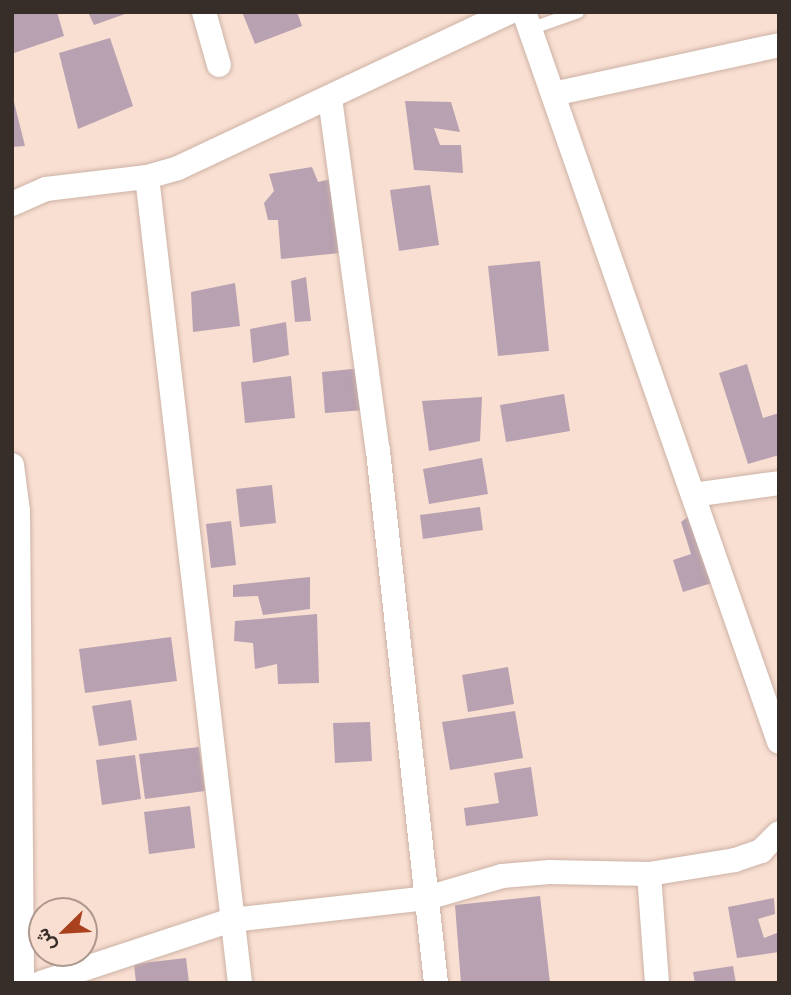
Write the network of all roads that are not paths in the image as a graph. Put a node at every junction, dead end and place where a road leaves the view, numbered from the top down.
1 (204, 12) edge
2 (510, 12) edge
3 (578, 12) edge
4 (527, 21) edge
5 (779, 45) edge
6 (219, 65) dead end
7 (553, 94) junction
8 (330, 98) junction
9 (147, 177) junction
10 (12, 204) edge
11 (12, 465) edge
12 (779, 483) edge
13 (693, 495) junction
14 (779, 743) edge
15 (779, 833) edge
16 (649, 874) junction
17 (427, 898) junction
18 (233, 920) junction
19 (22, 983) edge
20 (41, 983) edge
21 (240, 983) edge
22 (436, 983) edge
23 (657, 983) edge

1 - 6 street
2 - 8 street
3 - 4 lane
4 - 7 street
5 - 7 street
7 - 13 street
8 - 9 street
8 - 17 street
9 - 10 street
9 - 18 street
11 - 19 street
12 - 13 street
13 - 14 street
15 - 16 street
16 - 17 street
16 - 23 street
17 - 18 street
17 - 22 street
18 - 20 street
18 - 21 street

